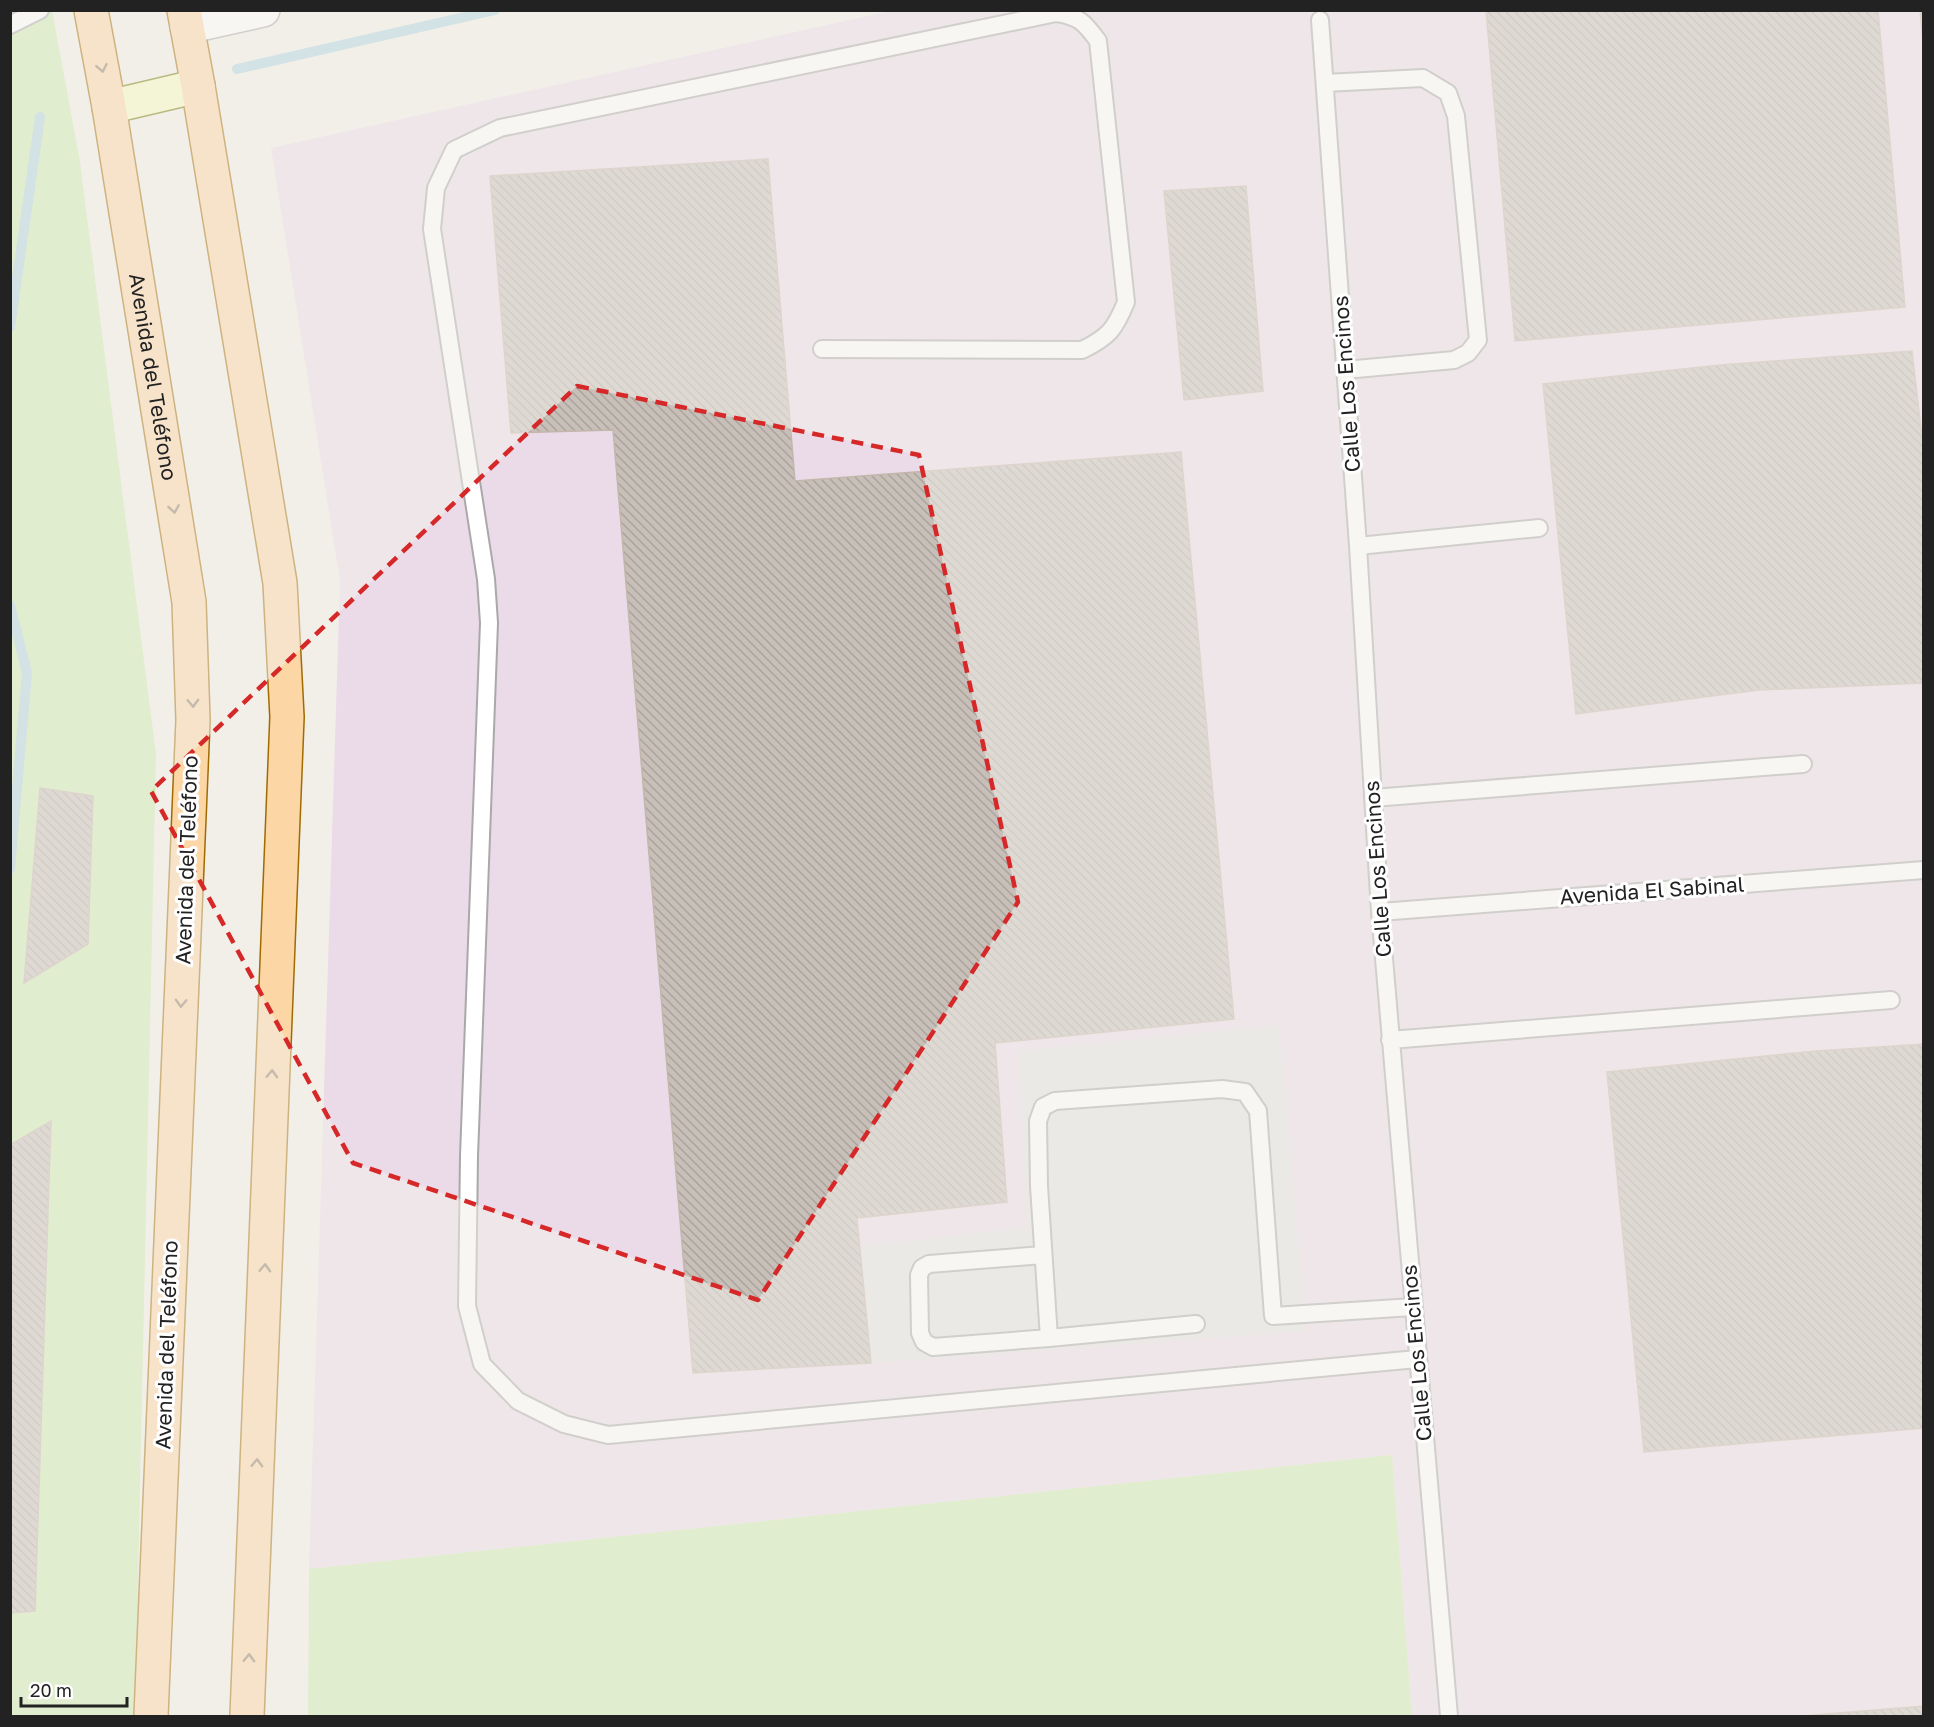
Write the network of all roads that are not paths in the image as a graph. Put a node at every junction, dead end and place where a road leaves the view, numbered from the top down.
1 (40, 10) edge
2 (91, 10) edge
3 (263, 10) edge
4 (186, 19) edge
5 (1320, 20) dead end
6 (10, 25) edge
7 (1325, 83) junction
8 (198, 86) junction
9 (110, 107) junction
10 (822, 349) dead end
11 (1345, 370) junction
12 (1539, 528) dead end
13 (1358, 546) junction
14 (1803, 764) dead end
15 (1373, 798) junction
16 (1923, 870) edge
17 (1380, 912) junction
18 (1891, 999) dead end
19 (1390, 1040) junction
20 (1043, 1255) junction
21 (1413, 1307) junction
22 (1197, 1324) dead end
23 (1049, 1338) junction
24 (1417, 1359) junction
25 (151, 1716) edge
26 (247, 1716) edge
27 (1449, 1716) edge

1 - 6 lane
2 -> 9 main road, Avenida del Teléfono
3 - 4 street
4 - 8 main road
5 - 7 lane, Calle Los Encinos
7 - 11 lane, Calle Los Encinos
7 - 11 lane
8 - 9 main road
26 -> 8 main road
9 -> 25 main road, Avenida del Teléfono
10 - 24 lane
11 - 13 lane, Calle Los Encinos
12 - 13 lane
13 - 15 lane, Calle Los Encinos
14 - 15 lane
15 - 17 lane, Calle Los Encinos
16 - 17 lane, Avenida El Sabinal
17 - 19 lane, Calle Los Encinos
18 - 19 lane
19 - 21 lane, Calle Los Encinos
20 - 21 lane
20 - 23 lane
20 - 23 lane
21 - 24 lane, Calle Los Encinos
22 - 23 lane
24 - 27 lane, Calle Los Encinos

